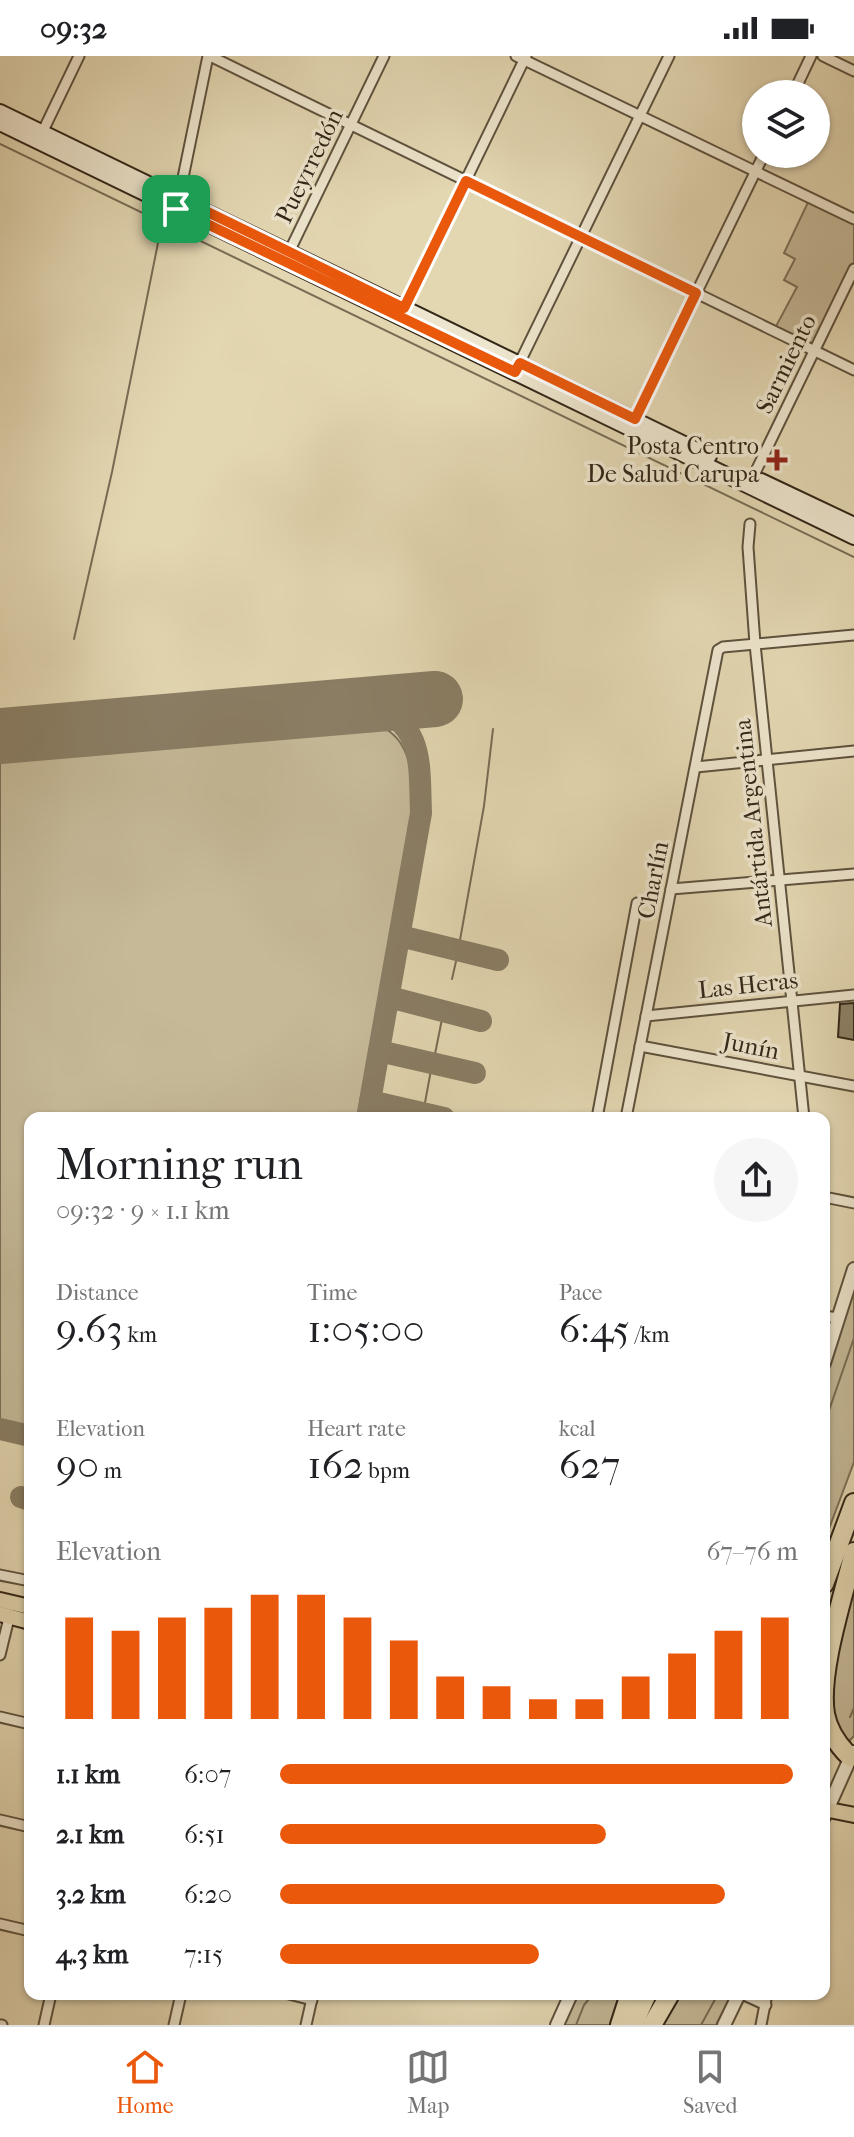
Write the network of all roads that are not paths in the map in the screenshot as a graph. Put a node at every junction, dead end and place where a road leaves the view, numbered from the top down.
1 (79, 56) edge
2 (209, 56) edge
3 (384, 56) edge
4 (669, 56) edge
5 (811, 56) edge
6 (823, 56) edge
7 (522, 57) edge
8 (854, 71) edge
9 (800, 80) edge
10 (0, 112) edge
11 (640, 116) junction
12 (0, 123) edge
13 (351, 125) junction
14 (42, 133) junction
15 (757, 168) edge
16 (755, 171) junction
17 (466, 181) junction
18 (177, 203) junction
19 (854, 219) edge
20 (581, 237) junction
21 (290, 250) junction
22 (854, 269) edge
23 (696, 293) junction
24 (404, 308) junction
25 (815, 351) junction
26 (517, 368) junction
27 (854, 370) edge
28 (635, 419) junction
29 (753, 477) junction
30 (750, 524) dead end
31 (854, 525) edge
32 (854, 537) edge
33 (854, 635) edge
34 (755, 644) junction
35 (854, 751) edge
36 (766, 759) junction
37 (696, 767) junction
38 (854, 874) edge
39 (779, 880) junction
40 (671, 889) junction
41 (637, 903) dead end
42 (854, 995) edge
43 (791, 1001) junction
44 (646, 1016) junction
45 (640, 1046) junction
46 (799, 1076) junction
47 (854, 1086) edge
48 (598, 1112) edge
49 (627, 1112) edge
50 (803, 1112) edge
51 (830, 1198) edge
52 (854, 1203) edge
53 (854, 1269) edge
54 (830, 1317) edge
55 (838, 1318) junction
56 (830, 1344) edge
57 (854, 1503) edge
58 (849, 1546) edge
59 (830, 1567) edge
60 (0, 1575) edge
61 (830, 1575) edge
62 (24, 1580) edge
63 (830, 1602) edge
64 (5, 1609) edge
65 (24, 1619) edge
66 (0, 1655) edge
67 (830, 1658) edge
68 (0, 1717) edge
69 (24, 1723) edge
70 (830, 1727) edge
71 (852, 1753) edge
72 (830, 1801) edge
73 (830, 1813) edge
74 (854, 1815) edge
75 (0, 1820) edge
76 (24, 1826) edge
77 (0, 1924) edge
78 (24, 1930) edge
79 (50, 2000) edge
80 (180, 2000) edge
81 (312, 2000) edge
82 (568, 2000) edge
83 (628, 2000) edge
84 (644, 2000) edge
85 (661, 2000) edge
86 (666, 2000) edge
87 (737, 2000) edge
88 (766, 2000) edge
89 (44, 2025) edge
90 (174, 2025) edge
91 (306, 2025) edge
92 (557, 2025) edge
93 (620, 2025) edge
94 (633, 2025) edge
95 (651, 2025) edge
96 (724, 2025) edge
97 (761, 2025) edge

1 - 14 street
2 - 13 street
2 - 18 street
3 - 13 street, Pueyrredón
4 - 11 street
5 - 9 street
6 - 8 street
7 - 11 street
7 - 17 street
10 - 14 main road
11 - 16 street
11 - 20 street
12 - 18 main road
13 - 17 street
13 - 21 street, Pueyrredón
14 - 18 main road
15 - 16 street
16 - 19 street
16 - 23 street
17 - 20 street
17 - 24 street
18 - 21 main road
18 - 26 main road
20 - 23 street
20 - 26 street
21 - 24 main road
22 - 25 street, Sarmiento
23 - 25 street
23 - 28 street
24 - 26 main road
25 - 27 street
25 - 29 street, Sarmiento
26 - 28 main road
26 - 32 main road
28 - 29 main road
29 - 31 main road
30 - 34 street, Antártida Argentina
33 - 34 street
34 - 36 street, Antártida Argentina
34 - 37 street, Charlín
35 - 36 street
36 - 37 street
36 - 39 street, Antártida Argentina
37 - 40 street, Charlín
38 - 39 street
39 - 40 street
39 - 43 street, Antártida Argentina
40 - 44 street, Charlín
41 - 48 street
42 - 43 street, Las Heras
43 - 44 street, Las Heras
43 - 46 street, Antártida Argentina
44 - 45 street, Charlín
45 - 46 street, Junín
45 - 49 street, Charlín
46 - 47 street, Junín
46 - 50 street, Antártida Argentina
51 - 52 street
53 - 55 street
54 - 55 street
55 - 56 street
57 - 58 highway
58 - 59 highway
58 - 61 highway
58 - 63 highway
58 - 67 highway
60 - 62 street
64 - 65 main road
64 - 66 street
68 - 69 street
70 - 71 highway
71 - 72 street
73 - 74 main road
75 - 76 street
77 - 78 street
79 - 89 street
80 - 90 street
81 - 91 street
82 - 92 street
83 - 93 highway
84 - 94 highway
85 - 95 highway
86 - 95 highway
87 - 96 street
88 - 97 street

